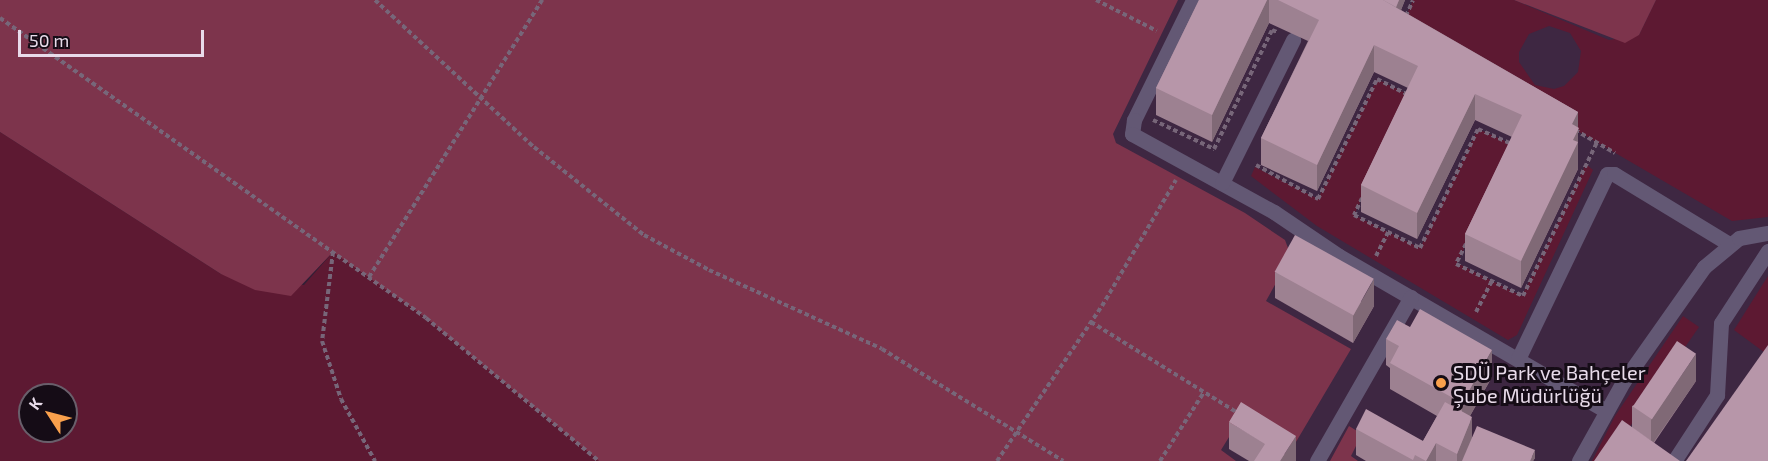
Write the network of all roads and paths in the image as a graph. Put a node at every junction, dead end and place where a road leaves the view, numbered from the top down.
1 (375, 0) edge
2 (542, 0) edge
3 (1096, 0) edge
4 (1193, 0) edge
5 (1413, 0) edge
6 (0, 18) edge
7 (1405, 19) edge
8 (1174, 39) junction
9 (1293, 40) joint
10 (482, 100) junction
11 (1406, 106) edge
12 (1149, 118) dead end
13 (1566, 124) edge
14 (1260, 156) edge
15 (1508, 156) edge
16 (1186, 164) junction
17 (1222, 183) junction
18 (1363, 196) edge
19 (1388, 232) junction
20 (1768, 232) edge
21 (1467, 242) edge
22 (1729, 244) junction
23 (1768, 250) edge
24 (333, 252) junction
25 (1367, 272) junction
26 (369, 277) junction
27 (1492, 281) junction
28 (1411, 297) junction
29 (1091, 322) junction
30 (1467, 330) junction
31 (1518, 359) junction
32 (1204, 392) junction
33 (1606, 411) junction
34 (1242, 416) edge
35 (1017, 432) junction
36 (375, 461) edge
37 (599, 461) edge
38 (997, 461) edge
39 (1063, 461) edge
40 (1160, 461) edge
41 (1317, 461) edge
42 (1579, 461) edge
43 (1674, 461) edge

1 - 10 path
2 - 10 path
3 - 8 path
4 - 8 street
5 - 7 path
6 - 24 path
8 - 16 street
9 - 12 path
9 - 17 street
10 - 26 path
10 - 35 path
11 - 14 path
13 - 27 path
15 - 19 path
16 - 17 street
16 - 29 path
17 - 25 street
18 - 19 path
19 - 25 path
20 - 22 street
21 - 27 path
22 - 31 street
22 - 33 street
23 - 43 street
24 - 26 path
24 - 36 path
25 - 28 street
26 - 37 path
27 - 30 path
28 - 30 street
28 - 41 street
29 - 32 path
29 - 35 path
30 - 31 street
31 - 33 street
32 - 34 path
32 - 40 path
33 - 42 street
35 - 38 path
35 - 39 path

